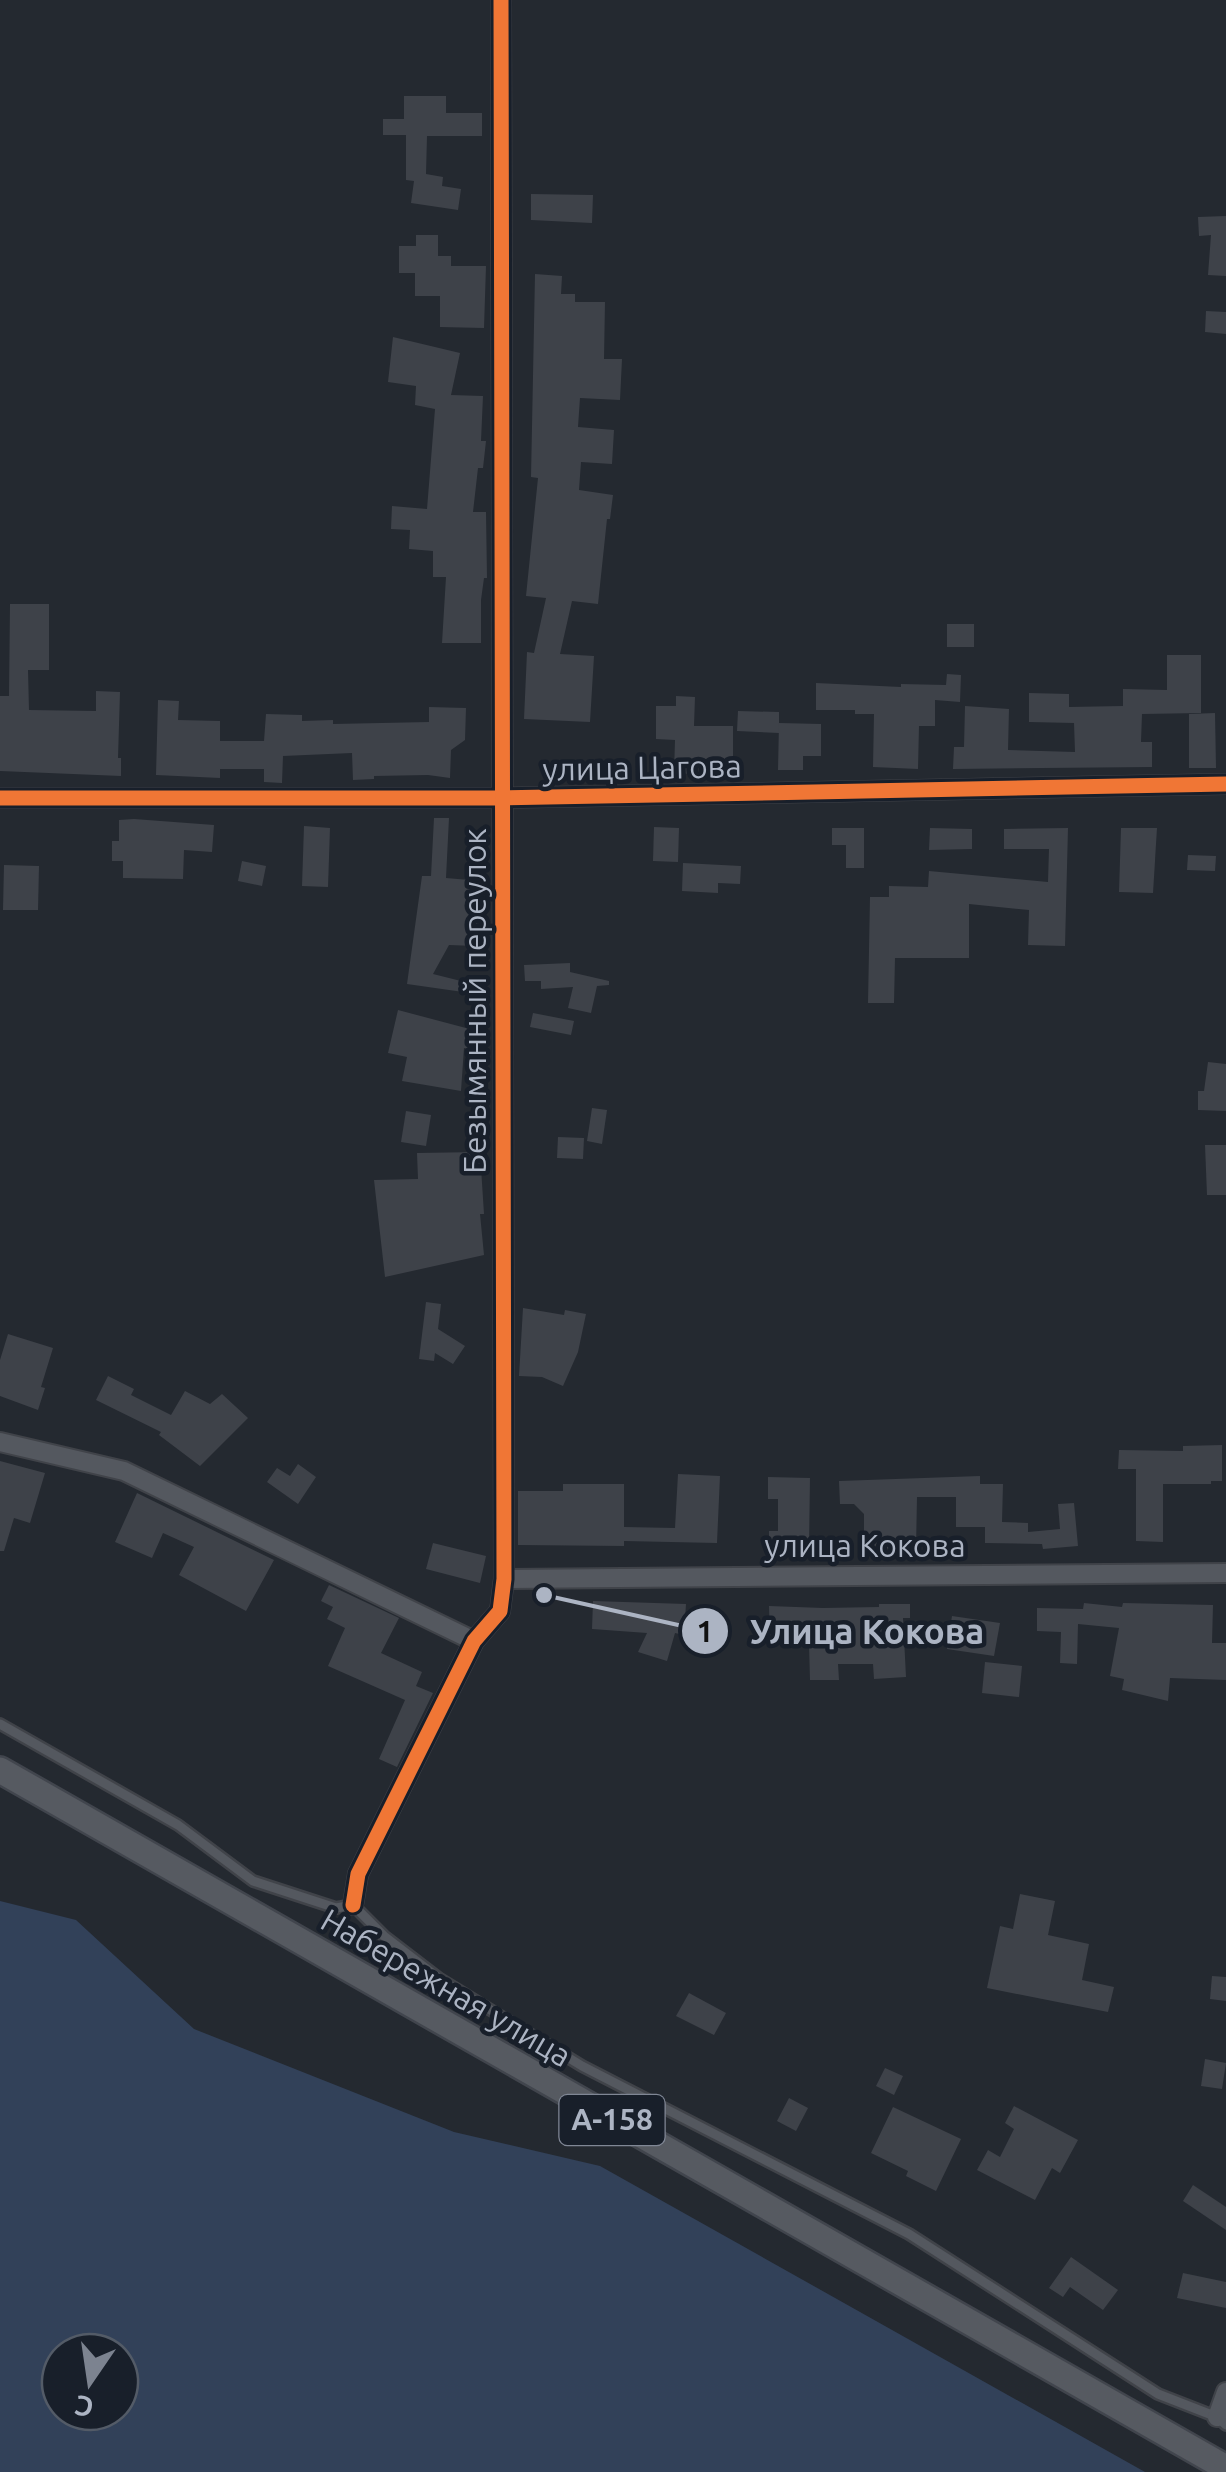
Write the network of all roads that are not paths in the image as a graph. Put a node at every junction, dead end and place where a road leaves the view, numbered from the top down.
1 (502, 0) edge
2 (1226, 784) edge
3 (0, 798) edge
4 (501, 798) junction
5 (0, 1442) edge
6 (1226, 1573) edge
7 (504, 1578) junction
8 (474, 1641) junction
9 (0, 1724) edge
10 (0, 1770) edge
11 (353, 1905) junction
12 (1226, 2392) edge
13 (1222, 2421) edge
14 (1226, 2468) edge

1 - 4 street, Безымянный переулок
2 - 4 street, улица Цагова
3 - 4 street, улица Цагова
4 - 7 street, Безымянный переулок
5 - 8 street
6 - 7 street, улица Кокова
7 - 8 street, Безымянный переулок
8 - 11 street, Безымянный переулок
9 - 11 lane
10 - 14 main road, Набережная улица / А-158
11 - 13 lane
12 - 13 street

